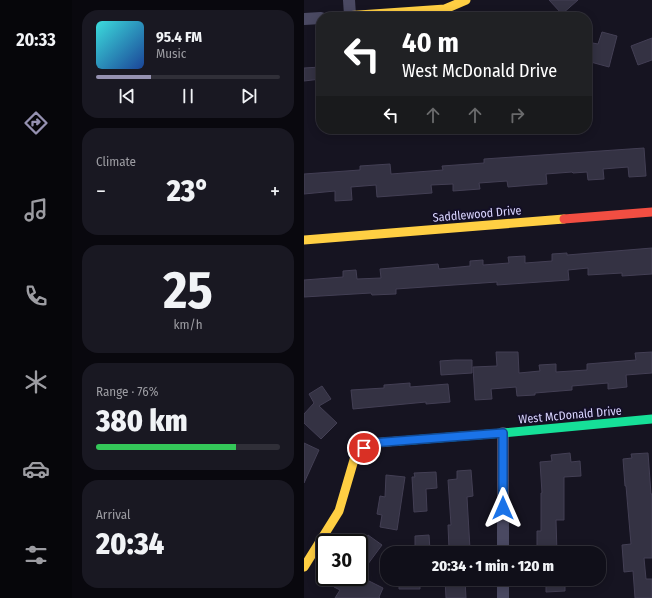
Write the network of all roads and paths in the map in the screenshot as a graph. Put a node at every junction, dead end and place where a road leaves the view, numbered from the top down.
1 (349, 0) edge
2 (466, 0) edge
3 (350, 12) edge
4 (398, 12) edge
5 (316, 18) edge
6 (304, 19) edge
7 (652, 212) edge
8 (304, 240) edge
9 (652, 419) edge
10 (503, 433) junction
11 (503, 546) edge
12 (304, 567) edge
13 (503, 586) edge
14 (503, 598) edge

1 - 3 street
2 - 4 street
5 - 6 street
7 - 8 street, Saddlewood Drive
9 - 10 street, West McDonald Drive
10 - 11 street
10 - 12 street, West McDonald Drive
13 - 14 street

